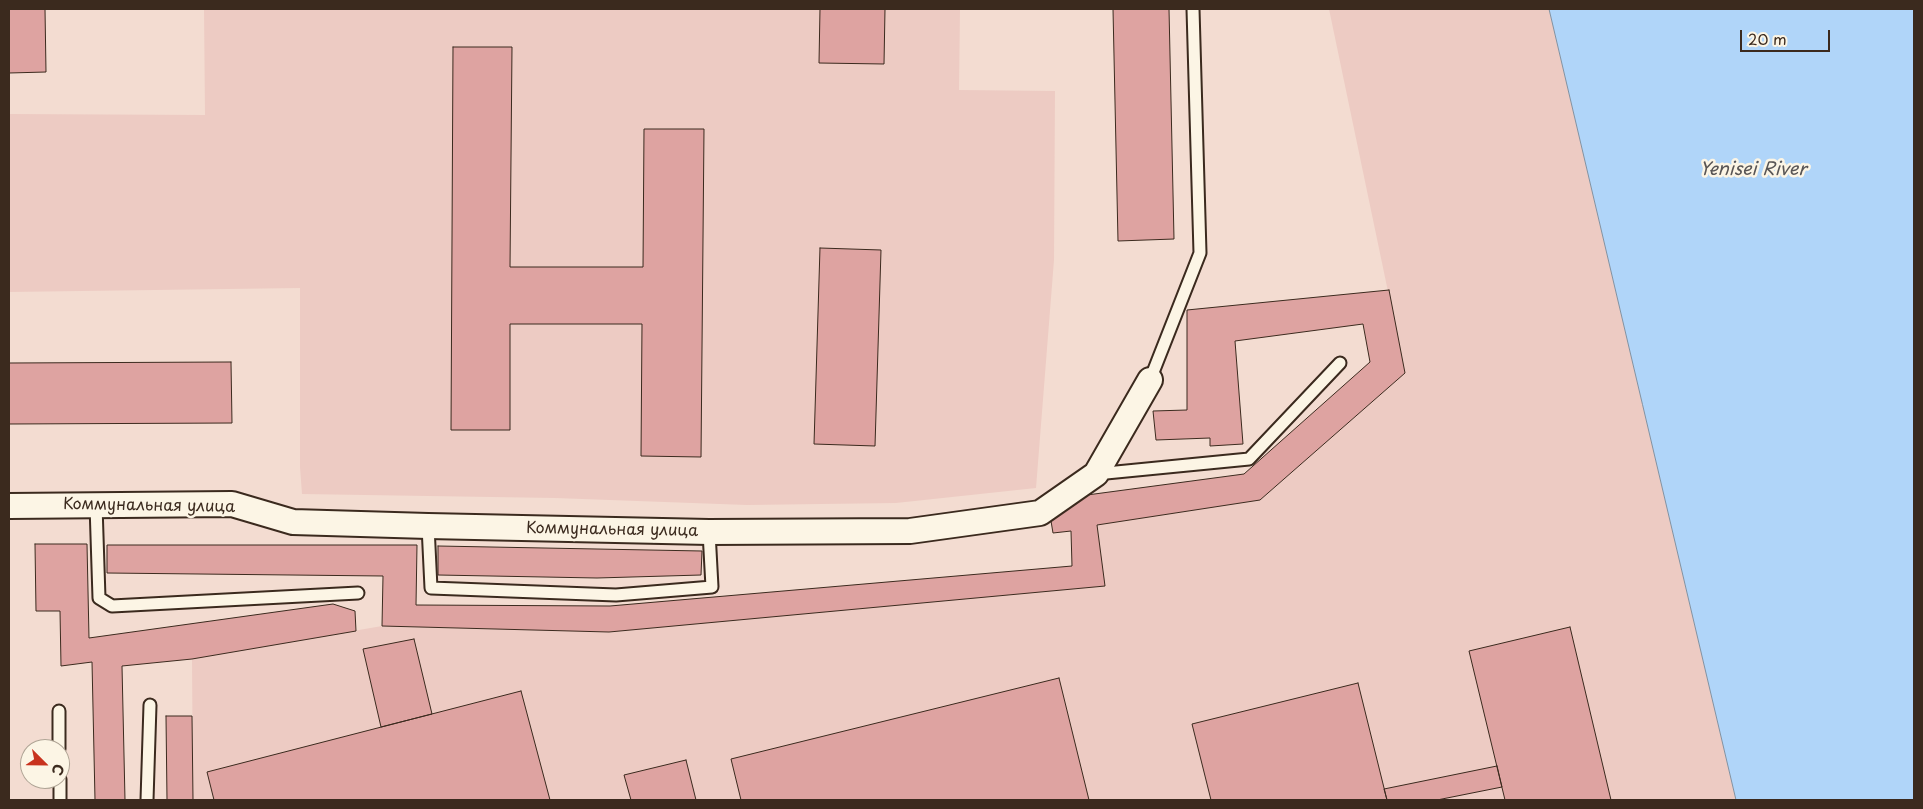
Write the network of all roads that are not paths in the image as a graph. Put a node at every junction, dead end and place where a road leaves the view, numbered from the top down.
1 (1193, 9) edge
2 (1340, 363) dead end
3 (1150, 380) joint
4 (1096, 474) junction
5 (96, 505) junction
6 (9, 506) edge
7 (428, 526) junction
8 (709, 532) junction
9 (358, 593) dead end
10 (150, 705) dead end
11 (59, 711) dead end
12 (59, 739) edge
13 (147, 800) edge

1 - 3 lane
2 - 4 lane
3 - 4 street, Коммунальная улица
4 - 8 street, Коммунальная улица
5 - 6 street, Коммунальная улица
5 - 7 street, Коммунальная улица
5 - 9 lane
7 - 8 street, Коммунальная улица
7 - 8 lane
10 - 13 lane
11 - 12 lane

